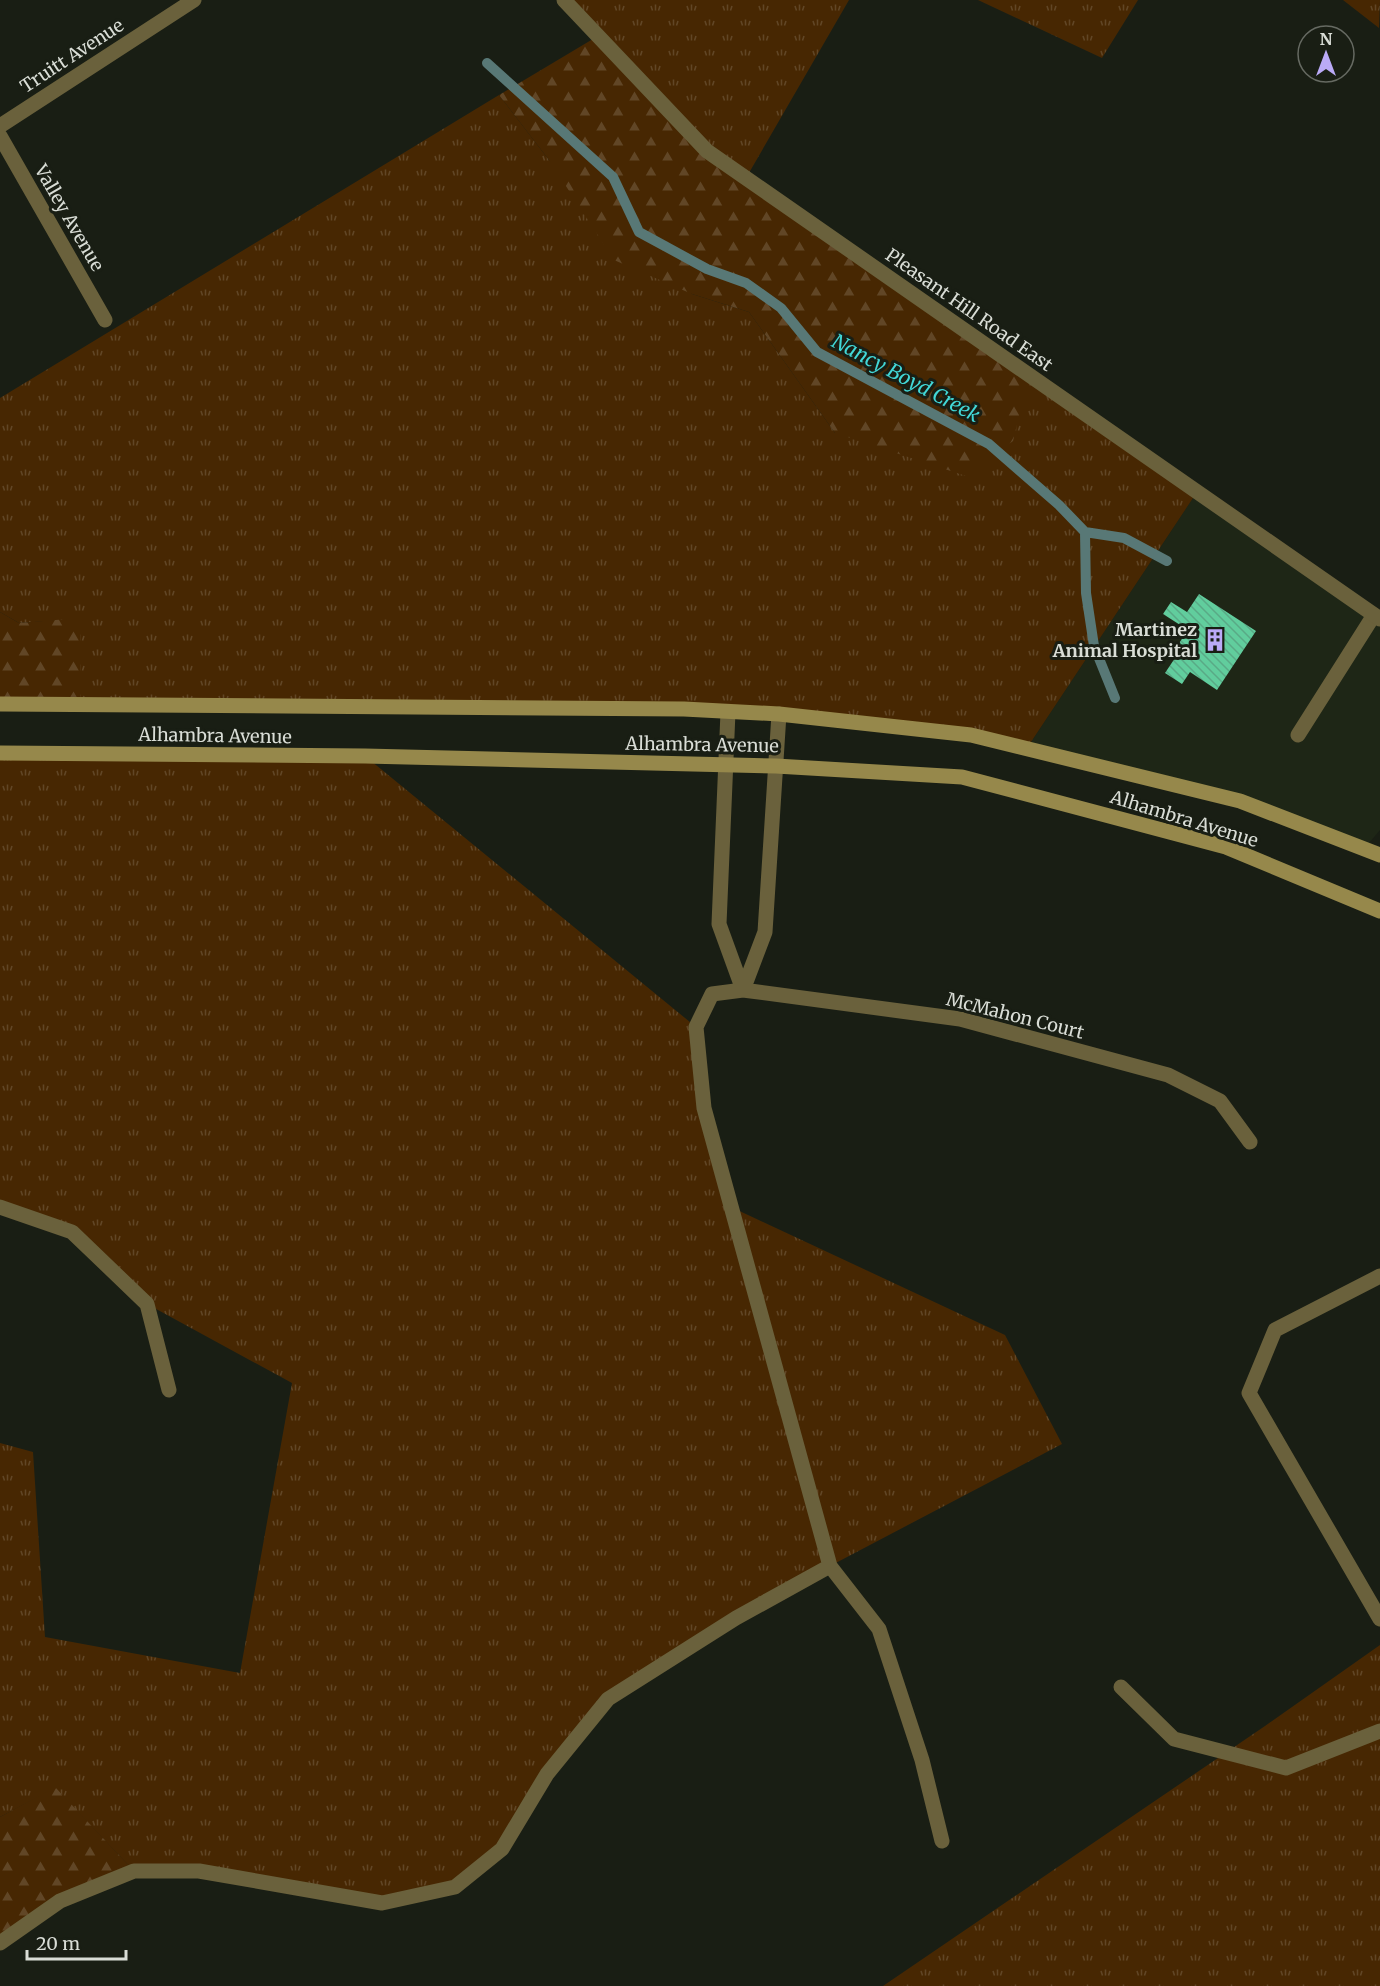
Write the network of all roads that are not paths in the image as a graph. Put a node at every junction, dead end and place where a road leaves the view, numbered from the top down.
1 (194, 0) edge
2 (564, 0) edge
3 (0, 126) edge
4 (0, 136) edge
5 (105, 320) dead end
6 (1377, 617) edge
7 (0, 704) edge
8 (728, 712) junction
9 (779, 714) junction
10 (1298, 735) dead end
11 (0, 753) edge
12 (724, 765) junction
13 (776, 766) junction
14 (1380, 855) edge
15 (1380, 911) edge
16 (743, 990) junction
17 (1250, 1142) dead end
18 (0, 1207) edge
19 (1380, 1276) edge
20 (169, 1390) dead end
21 (830, 1566) junction
22 (1380, 1619) edge
23 (1121, 1687) dead end
24 (1380, 1731) edge
25 (942, 1841) dead end
26 (0, 1943) edge

1 - 3 street, Truitt Avenue
2 - 6 street, Pleasant Hill Road East
4 - 5 street, Valley Avenue
6 - 10 street
7 - 8 main road, Alhambra Avenue
8 - 9 main road, Alhambra Avenue
8 - 12 street
9 - 13 street
9 - 14 main road, Alhambra Avenue
11 - 12 main road, Alhambra Avenue
12 - 13 main road, Alhambra Avenue
12 - 16 street
13 - 15 main road, Alhambra Avenue
13 - 16 street
16 - 17 street, McMahon Court
16 - 21 street, McMahon Court
18 - 20 street
19 - 22 street
21 - 25 street
21 - 26 street
23 - 24 street

